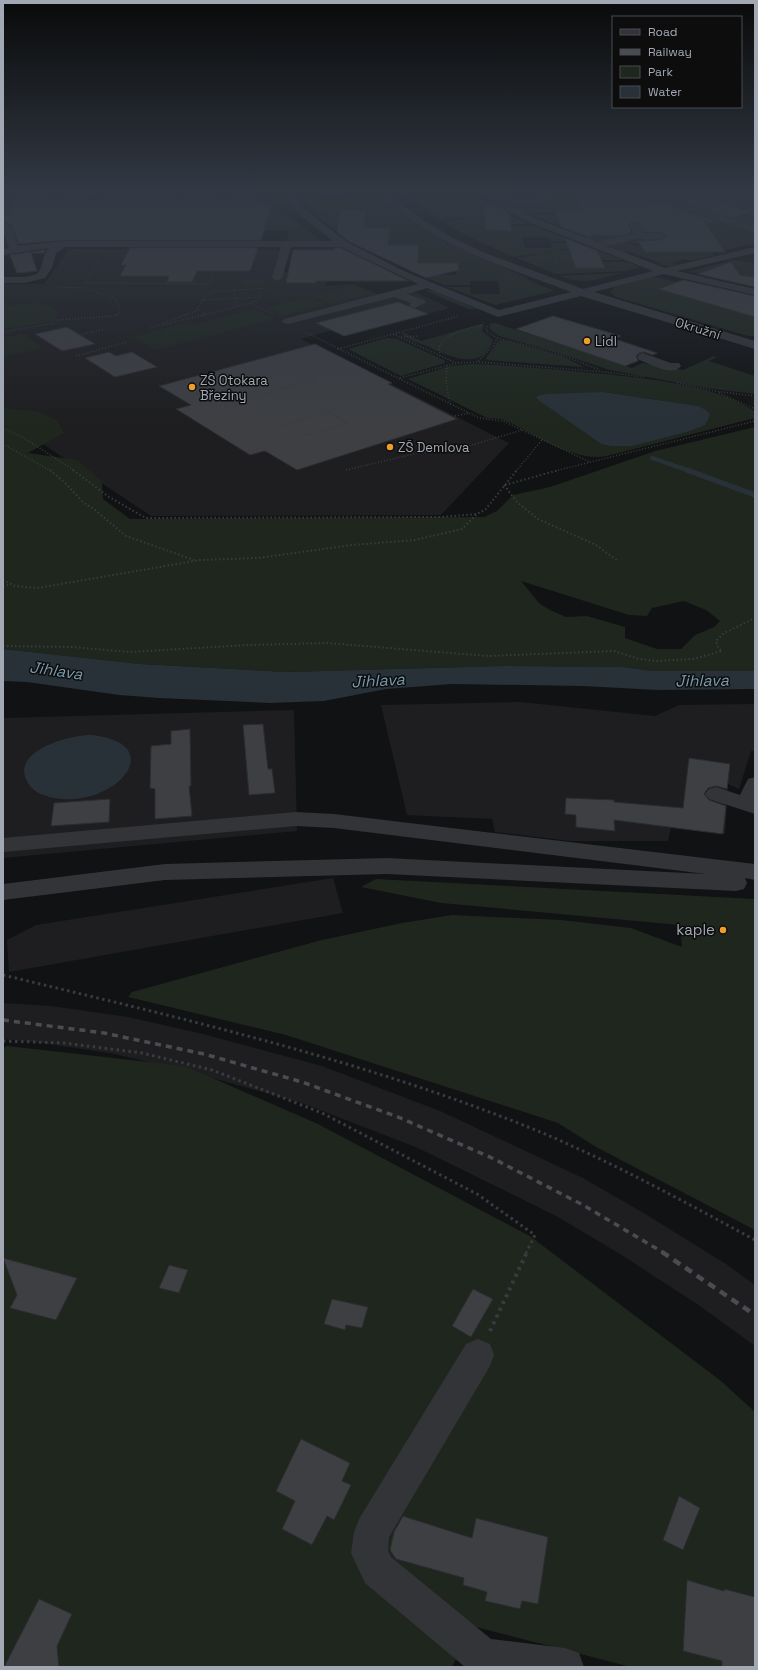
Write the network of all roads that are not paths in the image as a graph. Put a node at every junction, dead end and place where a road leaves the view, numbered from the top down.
1 (5, 270) edge
2 (45, 270) edge
3 (279, 270) edge
4 (397, 270) edge
5 (519, 270) edge
6 (668, 270) edge
7 (664, 271) junction
8 (277, 278) dead end
9 (6, 281) edge
10 (428, 285) junction
11 (755, 292) edge
12 (393, 293) junction
13 (584, 293) junction
14 (415, 305) dead end
15 (498, 314) junction
16 (288, 321) road end
17 (482, 321) road end
18 (704, 330) junction
19 (686, 335) dead end
20 (755, 345) edge
21 (643, 358) dead end
22 (675, 366) dead end
23 (755, 784) edge
24 (716, 794) dead end
25 (751, 806) edge
26 (3, 846) edge
27 (755, 872) edge
28 (755, 885) edge
29 (3, 892) edge
30 (478, 1355) road end
31 (481, 1662) edge
32 (565, 1667) edge

1 - 9 street
2 - 9 street
3 - 8 street
4 - 10 street
5 - 13 street, Okružní
6 - 7 street
7 - 11 street
7 - 13 street
10 - 12 street
10 - 15 street
12 - 14 street
12 - 16 street
13 - 15 street
13 - 18 street, Okružní
15 - 17 street
18 - 19 street
18 - 20 street, Okružní
21 - 22 street
23 - 25 street
24 - 25 street
26 - 27 street
28 - 29 street
30 - 31 street
31 - 32 street

